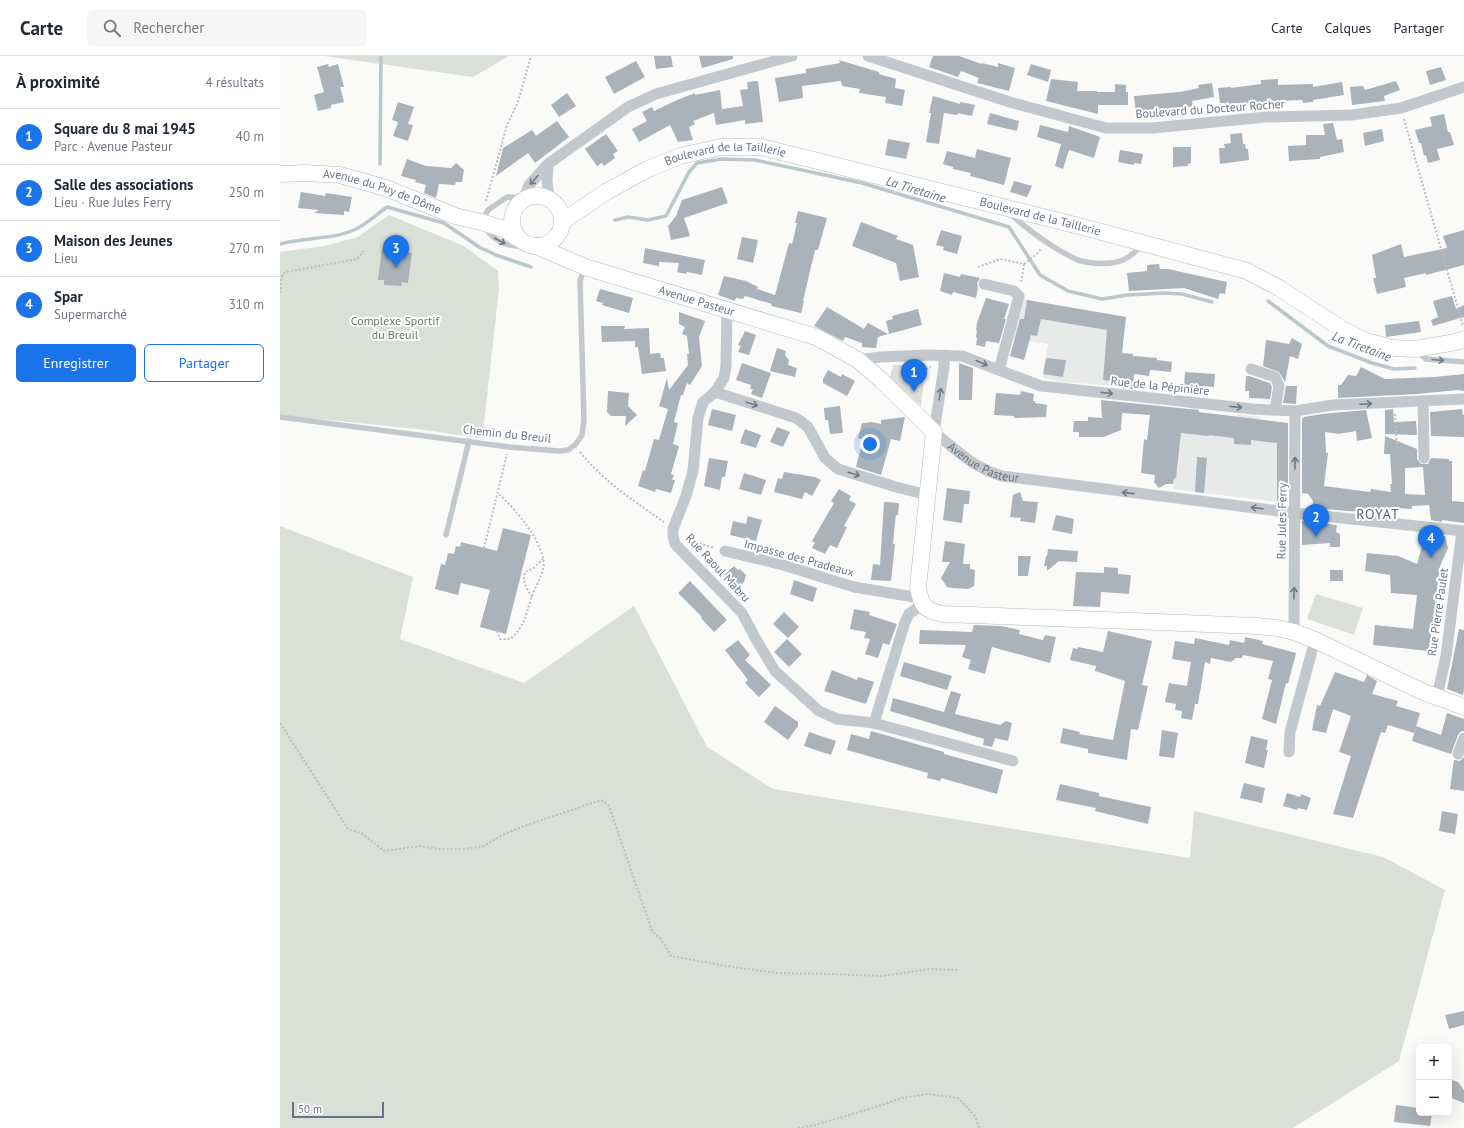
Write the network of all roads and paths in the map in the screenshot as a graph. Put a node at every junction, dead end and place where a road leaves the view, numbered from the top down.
1 (530, 56) edge
2 (792, 56) edge
3 (868, 56) edge
4 (1464, 87) edge
5 (1401, 108) junction
6 (548, 164) junction
7 (280, 174) edge
8 (606, 192) junction
9 (524, 198) junction
10 (552, 200) junction
11 (1003, 208) junction
12 (513, 211) junction
13 (481, 222) junction
14 (562, 226) junction
15 (517, 238) junction
16 (1142, 244) junction
17 (536, 246) junction
18 (364, 251) dead end
19 (1036, 255) dead end
20 (570, 260) junction
21 (1024, 264) junction
22 (585, 267) junction
23 (978, 267) dead end
24 (984, 284) dead end
25 (1021, 286) dead end
26 (280, 293) edge
27 (727, 309) junction
28 (1464, 330) edge
29 (1464, 339) edge
30 (1415, 349) junction
31 (944, 355) junction
32 (858, 360) junction
33 (1464, 362) edge
34 (1251, 369) dead end
35 (999, 370) junction
36 (715, 392) junction
37 (1464, 399) edge
38 (1423, 401) junction
39 (1394, 403) junction
40 (1275, 410) junction
41 (1295, 411) junction
42 (280, 417) edge
43 (934, 432) junction
44 (468, 441) junction
45 (575, 445) junction
46 (509, 448) junction
47 (1396, 448) dead end
48 (1424, 458) dead end
49 (498, 493) junction
50 (928, 495) junction
51 (1295, 513) junction
52 (1463, 531) edge
53 (673, 532) junction
54 (446, 535) dead end
55 (484, 548) dead end
56 (725, 551) joint
57 (544, 558) junction
58 (1460, 579) edge
59 (532, 597) junction
60 (922, 601) junction
61 (497, 631) dead end
62 (1294, 632) junction
63 (1315, 640) junction
64 (1437, 697) junction
65 (1464, 707) edge
66 (280, 723) edge
67 (874, 723) junction
68 (1464, 738) edge
69 (1289, 752) dead end
70 (1458, 754) dead end
71 (1013, 761) dead end
72 (959, 970) dead end
73 (798, 1128) edge
74 (979, 1128) edge

1 - 13 path
2 - 6 street
3 - 5 street, Boulevard du Docteur Rocher
4 - 5 street, Boulevard du Docteur Rocher
5 - 28 path
6 -> 9 street
6 - 10 street
7 - 13 main road, Avenue du Puy de Dôme
8 - 10 main road, Boulevard de la Taillerie
8 - 11 main road, Boulevard de la Taillerie
8 - 14 main road, Boulevard de la Taillerie
9 - 10 main road
9 - 12 main road
9 - 13 lane
10 - 14 main road
11 - 16 main road, Boulevard de la Taillerie
11 - 16 lane
12 - 13 main road, Avenue du Puy de Dôme
12 - 15 main road
13 - 15 main road, Avenue du Puy de Dôme
13 -> 17 lane
14 - 17 main road
14 - 20 main road
15 - 17 main road
16 - 30 main road, Boulevard de la Taillerie
17 - 20 main road, Avenue Pasteur
18 - 26 path
19 - 21 path
20 - 22 main road, Avenue Pasteur
21 - 23 path
21 - 25 path
22 - 27 main road, Avenue Pasteur
22 - 45 lane
24 - 35 street
27 - 32 main road, Avenue Pasteur
27 - 36 street, Rue Raoul Mabru
29 - 30 main road, Boulevard de la Taillerie
30 -> 33 lane
31 - 32 street, Rue de la Pépinière
31 -> 35 street, Rue de la Pépinière
43 -> 31 street
32 - 43 main road, Avenue Pasteur
34 - 40 street
35 -> 40 street, Rue de la Pépinière
36 -> 50 street
36 - 53 street, Rue Raoul Mabru
37 - 38 street, Rue de la Pépinière
38 - 39 street, Rue de la Pépinière
38 - 48 street
41 -> 39 street, Rue de la Pépinière
39 - 47 path
40 - 41 street, Rue de la Pépinière
51 -> 41 street, Rue Jules Ferry
42 - 44 lane, Chemin du Breuil
43 - 50 main road
51 -> 43 street, Avenue Pasteur
44 - 46 lane, Chemin du Breuil
44 - 54 lane
45 - 46 lane, Chemin du Breuil
45 - 53 path, Impasse des Pradeaux
46 - 49 path
49 - 55 path
49 - 57 path
50 - 60 main road
51 - 52 street, Avenue Pasteur
62 -> 51 street, Rue Jules Ferry
52 - 58 street, Rue Pierre Paulet
53 - 56 path, Impasse des Pradeaux
53 - 67 street, Rue Raoul Mabru
56 - 60 street, Impasse des Pradeaux
57 - 59 path
57 - 59 path
58 - 64 street, Rue Pierre Paulet
59 - 61 path
60 - 62 main road
60 - 67 street
62 - 63 main road
63 - 64 main road
63 - 69 street
64 - 65 main road
66 - 72 path
67 - 71 street, Rue Raoul Mabru
68 - 70 street
73 - 74 path

